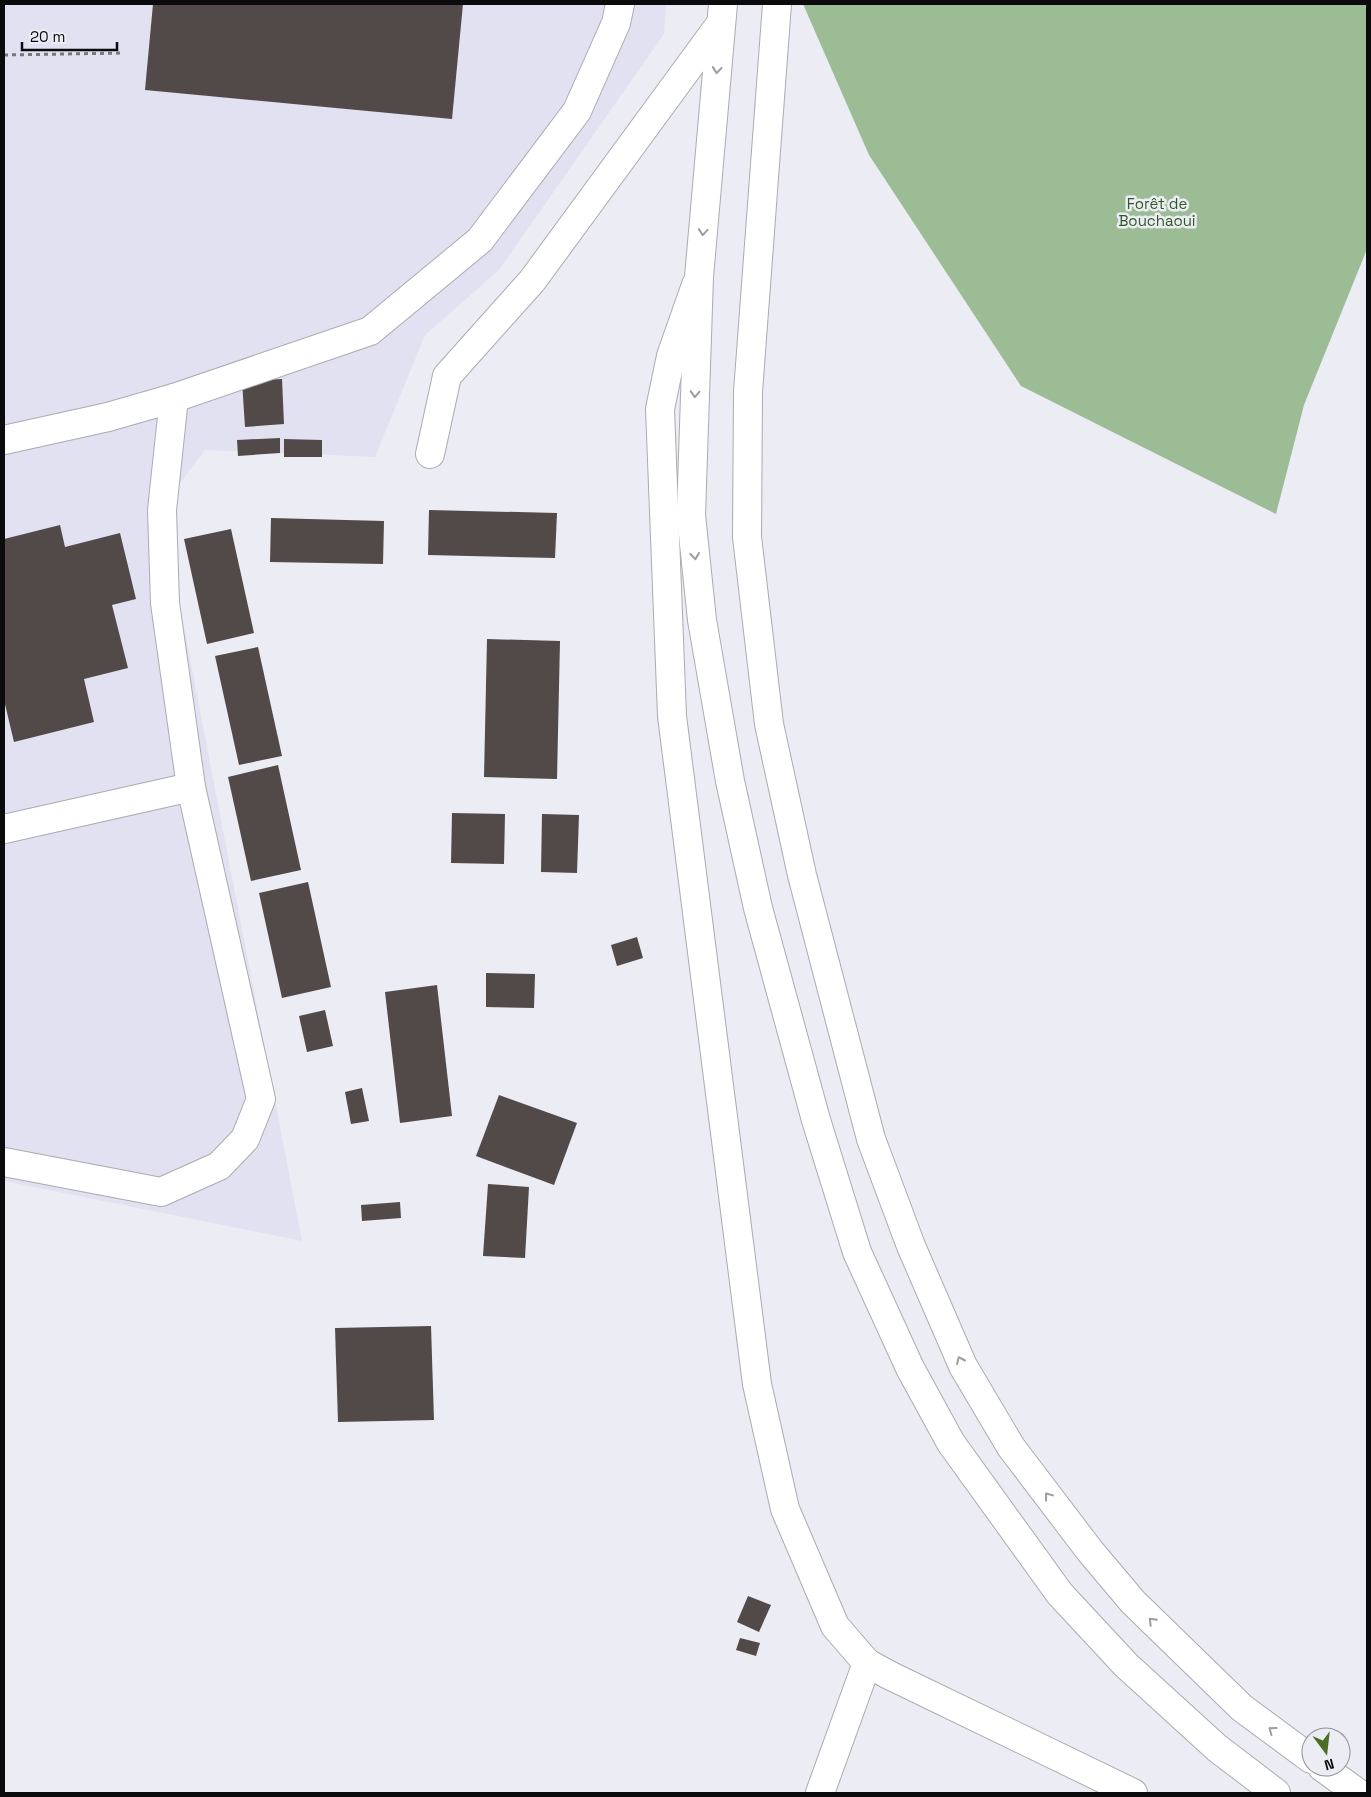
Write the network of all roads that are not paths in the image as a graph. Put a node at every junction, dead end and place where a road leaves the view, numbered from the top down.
1 (620, 4) edge
2 (777, 4) edge
3 (722, 13) edge
4 (699, 277) junction
5 (174, 398) junction
6 (4, 440) edge
7 (430, 454) dead end
8 (191, 787) junction
9 (4, 829) edge
10 (4, 1162) edge
11 (867, 1663) junction
12 (1301, 1752) edge
13 (1336, 1777) edge
14 (820, 1793) edge
15 (1133, 1793) edge
16 (1276, 1793) edge
17 (1358, 1793) edge

1 - 5 main road
12 -> 2 main road
3 -> 4 main road
3 - 7 main road
4 - 11 main road
4 -> 16 main road
5 - 6 main road
5 - 8 main road
8 - 9 main road
8 - 10 main road
11 - 14 main road
11 - 15 main road
13 - 17 main road

